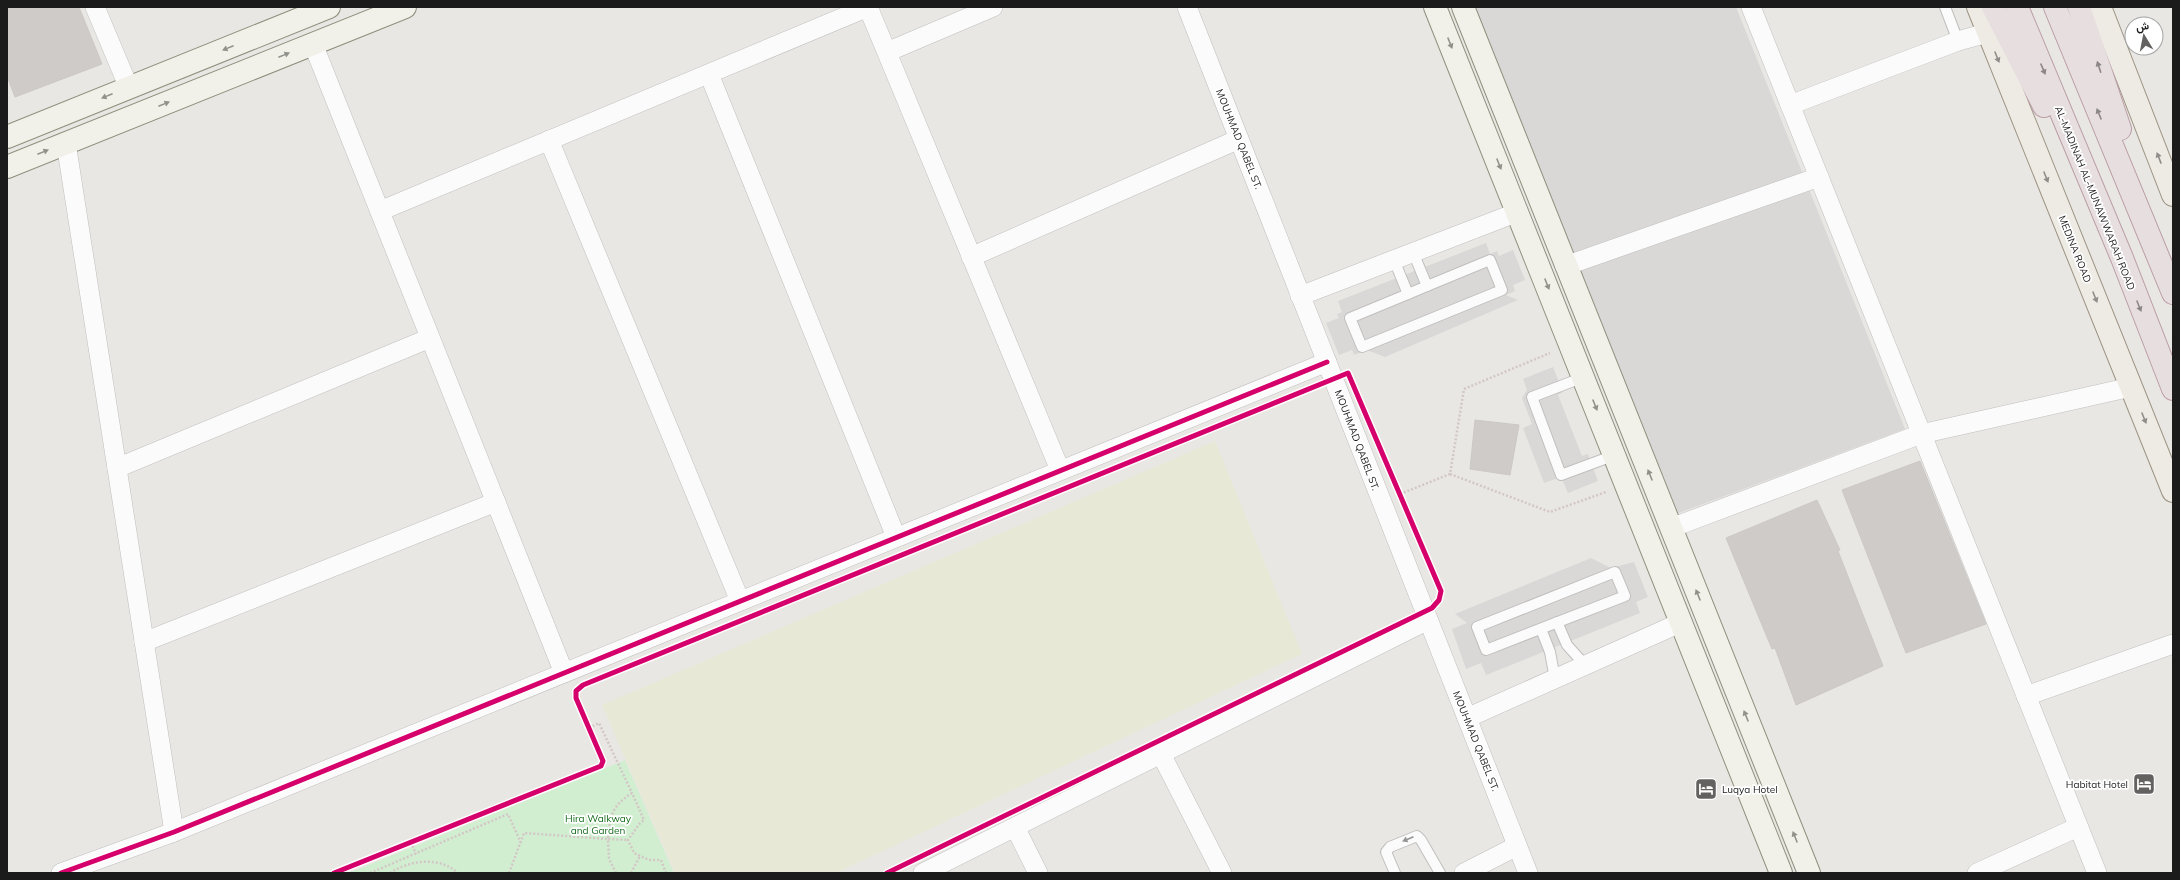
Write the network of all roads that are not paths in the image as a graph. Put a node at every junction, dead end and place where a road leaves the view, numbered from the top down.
1 (95, 7) edge
2 (329, 7) edge
3 (405, 7) edge
4 (868, 7) edge
5 (993, 7) edge
6 (1187, 7) edge
7 (1436, 7) edge
8 (1463, 7) edge
9 (1751, 7) edge
10 (1945, 7) edge
11 (1978, 7) edge
12 (1993, 7) edge
13 (2017, 7) edge
14 (2055, 7) edge
15 (2079, 7) edge
16 (2100, 7) edge
17 (1988, 33) junction
18 (1958, 41) junction
19 (313, 44) junction
20 (887, 52) junction
21 (710, 74) junction
22 (129, 88) junction
23 (1790, 105) junction
24 (7, 137) edge
25 (1239, 139) junction
26 (549, 140) junction
27 (66, 143) junction
28 (7, 167) edge
29 (1819, 177) junction
30 (2173, 195) edge
31 (380, 211) junction
32 (1518, 212) junction
33 (1413, 252) junction
34 (971, 257) junction
35 (2122, 258) junction
36 (1394, 260) junction
37 (1565, 266) junction
38 (1427, 286) junction
39 (2173, 291) edge
40 (1408, 294) junction
41 (1300, 296) junction
42 (430, 338) junction
43 (1327, 362) junction
44 (1584, 377) junction
45 (2131, 387) junction
46 (2173, 389) edge
47 (1921, 434) junction
48 (1615, 455) junction
49 (117, 468) junction
50 (1060, 470) junction
51 (2173, 491) edge
52 (496, 502) junction
53 (1671, 528) junction
54 (896, 537) junction
55 (740, 601) junction
56 (1428, 620) junction
57 (1558, 622) junction
58 (1682, 622) junction
59 (1541, 629) junction
60 (144, 642) junction
61 (2173, 644) edge
62 (1586, 665) junction
63 (564, 673) junction
64 (1555, 679) junction
65 (2026, 696) junction
66 (1467, 718) junction
67 (1161, 754) junction
68 (1770, 776) junction
69 (1747, 786) junction
70 (1015, 826) junction
71 (2078, 827) junction
72 (174, 832) junction
73 (1518, 846) junction
74 (61, 873) edge
75 (923, 873) edge
76 (1038, 873) edge
77 (1222, 873) edge
78 (1395, 873) edge
79 (1440, 873) edge
80 (1464, 873) edge
81 (1528, 873) edge
82 (1781, 873) edge
83 (1809, 873) edge
84 (1977, 873) edge
85 (2097, 873) edge

1 - 22 street
2 -> 22 street
3 - 19 street
4 - 20 street
4 - 21 street
5 - 20 street
6 - 25 street, MOUHMAD QABEL ST.
7 -> 32 street
8 - 37 street
9 - 23 street
10 - 18 lane
11 - 17 main road, MEDINA ROAD
12 - 35 highway
13 -> 35 highway, AL-MADINAH AL-MUNAWWARAH ROAD
39 -> 14 highway
39 -> 15 highway
30 -> 16 main road
17 - 18 street
17 -> 45 main road, MEDINA ROAD
18 - 23 street
27 -> 19 street
19 - 31 street
20 - 34 street
21 - 26 street
21 - 54 street
22 -> 24 street
23 - 29 street
25 - 34 street
25 - 41 street, MOUHMAD QABEL ST.
26 - 31 street
26 - 55 street
28 -> 27 street
27 - 49 street
29 - 37 street
29 - 47 street
31 - 42 street
32 - 33 street
32 -> 44 street
33 - 36 street
33 - 38 lane
34 - 50 street
35 -> 46 highway, AL-MADINAH AL-MUNAWWARAH ROAD
36 - 40 lane
36 - 41 street
53 -> 37 street
38 - 40 lane
38 - 40 lane
41 - 43 street, MOUHMAD QABEL ST.
42 - 49 street
42 - 52 street
43 - 50 street
43 - 56 street, MOUHMAD QABEL ST.
44 -> 48 street
44 - 48 lane
45 - 47 street
45 -> 51 main road, MEDINA ROAD
47 - 53 street
47 - 65 street
48 - 58 street
49 - 60 street
50 - 54 street
52 - 60 street
52 - 63 street
68 -> 53 street
54 - 55 street
55 - 63 street
56 - 66 street, MOUHMAD QABEL ST.
56 - 67 street
57 - 59 lane
57 - 59 lane
57 - 62 lane
58 - 62 street
58 - 69 street
59 - 64 lane
60 - 72 street
61 - 65 street
62 - 64 street
63 - 72 street
64 - 66 street
65 - 71 street
66 - 73 street, MOUHMAD QABEL ST.
67 - 70 street
67 - 77 street
68 - 69 street
83 -> 68 street
69 - 82 street
70 - 75 street
70 - 76 street
71 - 84 street
71 - 85 street
72 - 74 street
73 - 80 street
73 - 81 street, MOUHMAD QABEL ST.
79 -> 78 lane

